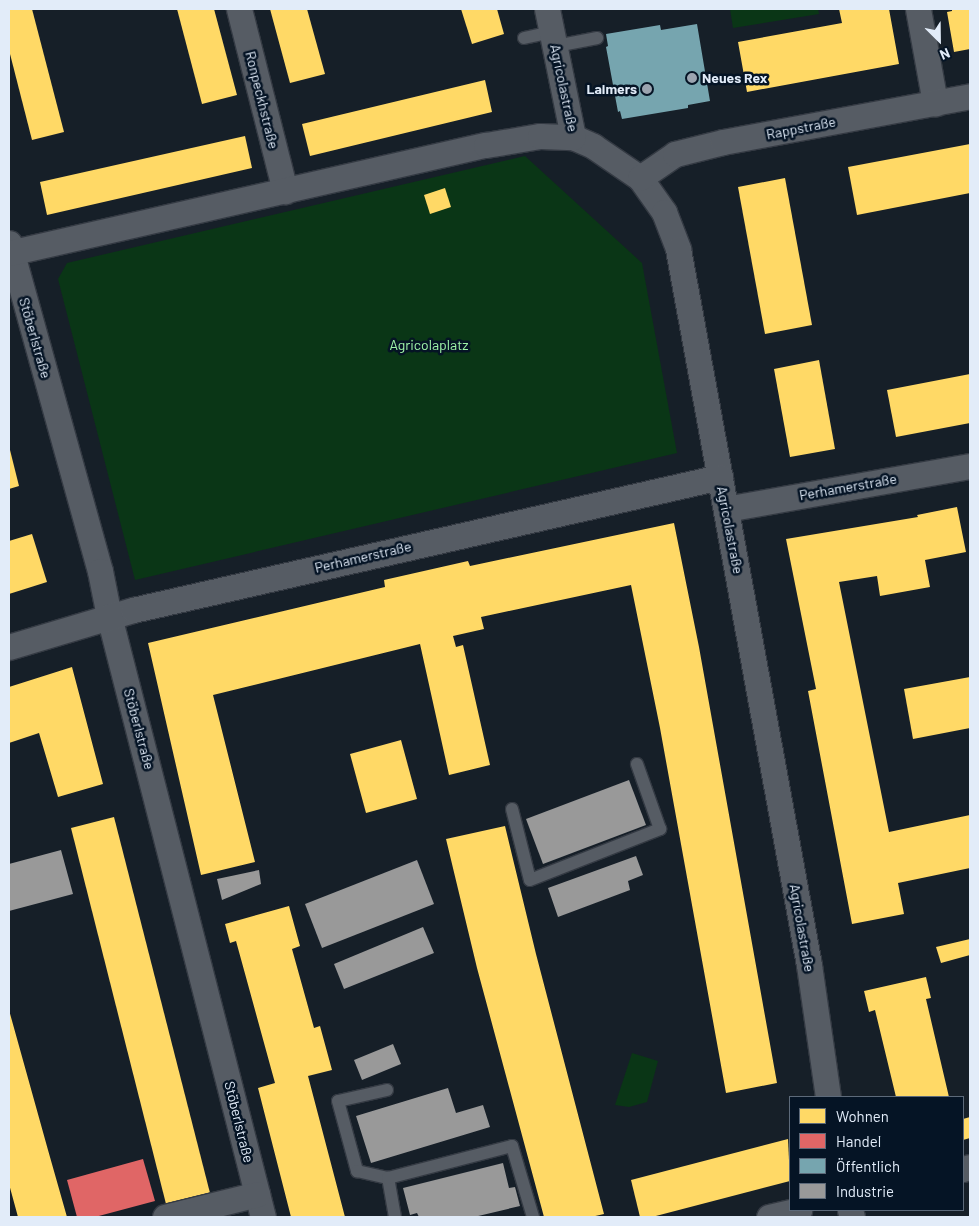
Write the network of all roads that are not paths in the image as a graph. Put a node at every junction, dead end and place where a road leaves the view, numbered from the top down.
1 (238, 9) edge
2 (918, 9) edge
3 (552, 29) edge
4 (524, 38) dead end
5 (597, 38) dead end
6 (970, 96) edge
7 (935, 102) junction
8 (573, 137) junction
9 (640, 178) junction
10 (285, 191) junction
11 (10, 249) edge
12 (970, 466) edge
13 (720, 477) junction
14 (726, 509) junction
15 (109, 616) junction
16 (9, 647) edge
17 (637, 764) dead end
18 (512, 809) dead end
19 (387, 1090) dead end
20 (828, 1096) edge
21 (388, 1178) junction
22 (260, 1206) edge
23 (795, 1211) edge
24 (165, 1217) edge
25 (395, 1217) edge
26 (533, 1217) edge
27 (770, 1217) edge

1 - 10 street, Ronpeckhstraße
2 - 7 street
3 - 4 lane
3 - 5 lane
3 - 8 street, Agricolastraße
6 - 7 street, Rappstraße
7 - 9 street, Rappstraße
8 - 9 street, Agricolastraße
8 - 10 street
9 - 13 street, Agricolastraße
10 - 11 street
11 - 15 street, Stöberlstraße
12 - 14 street, Perhamerstraße
13 - 14 street, Agricolastraße
13 - 15 street, Perhamerstraße
14 - 20 street, Agricolastraße
15 - 16 street, Perhamerstraße
15 - 22 street, Stöberlstraße
17 - 18 lane
19 - 21 lane
21 - 25 lane
21 - 26 lane
22 - 24 street
23 - 27 street

